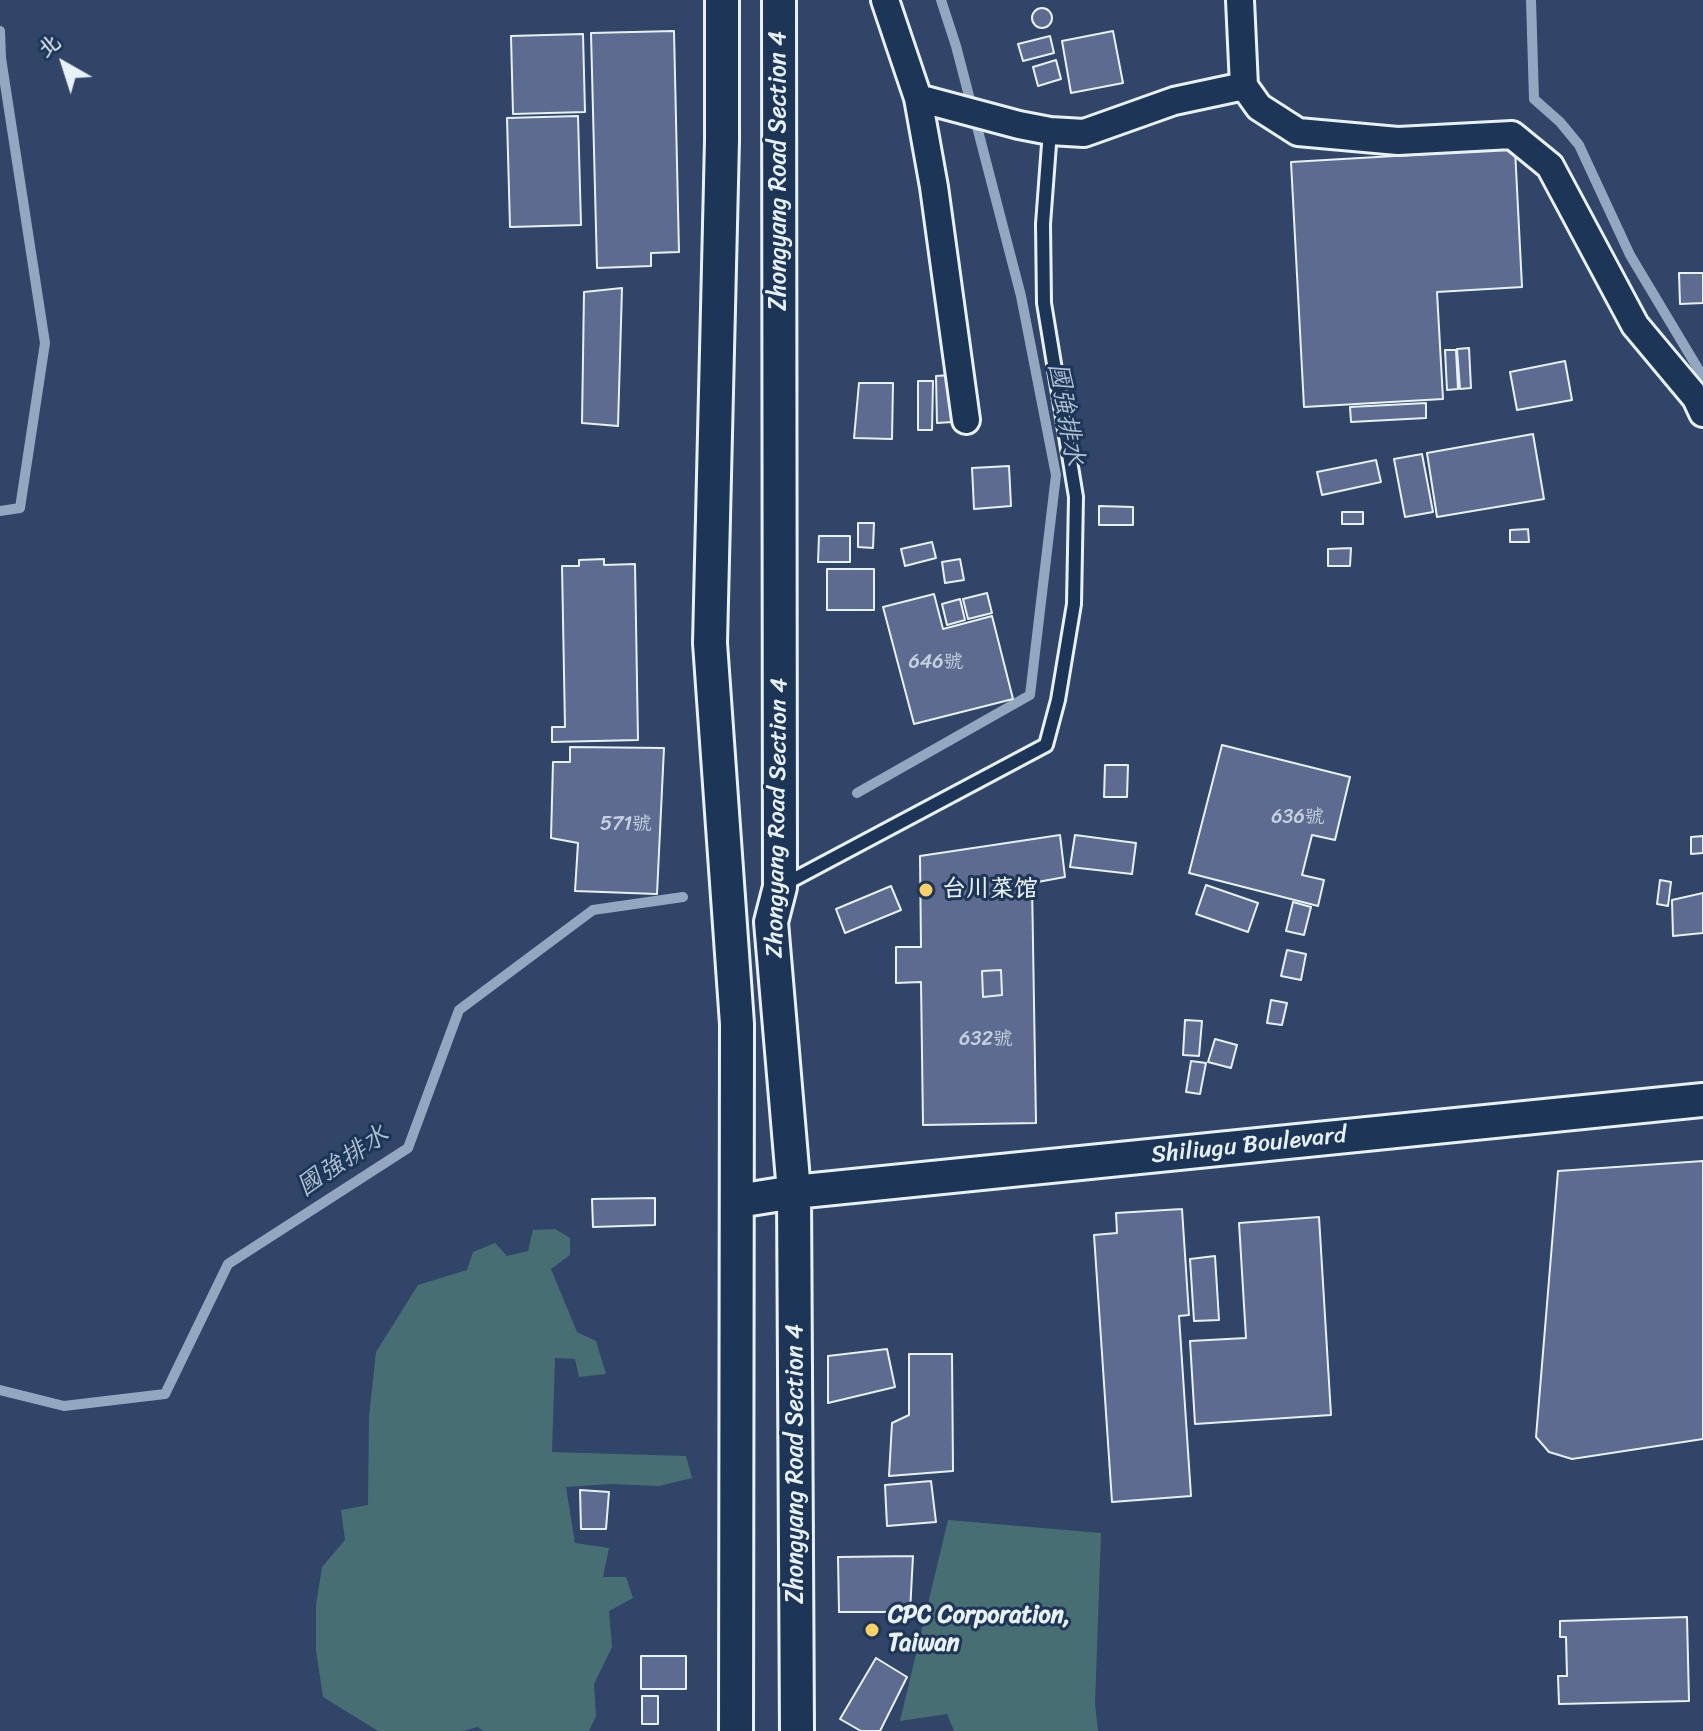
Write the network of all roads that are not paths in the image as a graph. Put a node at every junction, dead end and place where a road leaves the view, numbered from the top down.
1 (722, 0) edge
2 (779, 0) edge
3 (885, 0) edge
4 (1240, 0) edge
5 (1244, 86) junction
6 (918, 98) junction
7 (1050, 131) junction
8 (1703, 413) edge
9 (966, 420) dead end
10 (780, 887) junction
11 (1703, 1100) edge
12 (794, 1192) junction
13 (738, 1201) junction
14 (736, 1731) edge
15 (797, 1731) edge

1 - 13 street, Zhongyang Road Section 4
2 - 10 street, Zhongyang Road Section 4
3 - 6 street
4 - 5 street
5 - 7 street
5 - 8 street
6 - 7 street
6 - 9 street
7 - 10 lane
10 - 12 street, Zhongyang Road Section 4
11 - 12 street, Shiliugu Boulevard
12 - 13 street, Shiliugu Boulevard
12 - 15 street, Zhongyang Road Section 4
13 - 14 street, Zhongyang Road Section 4

